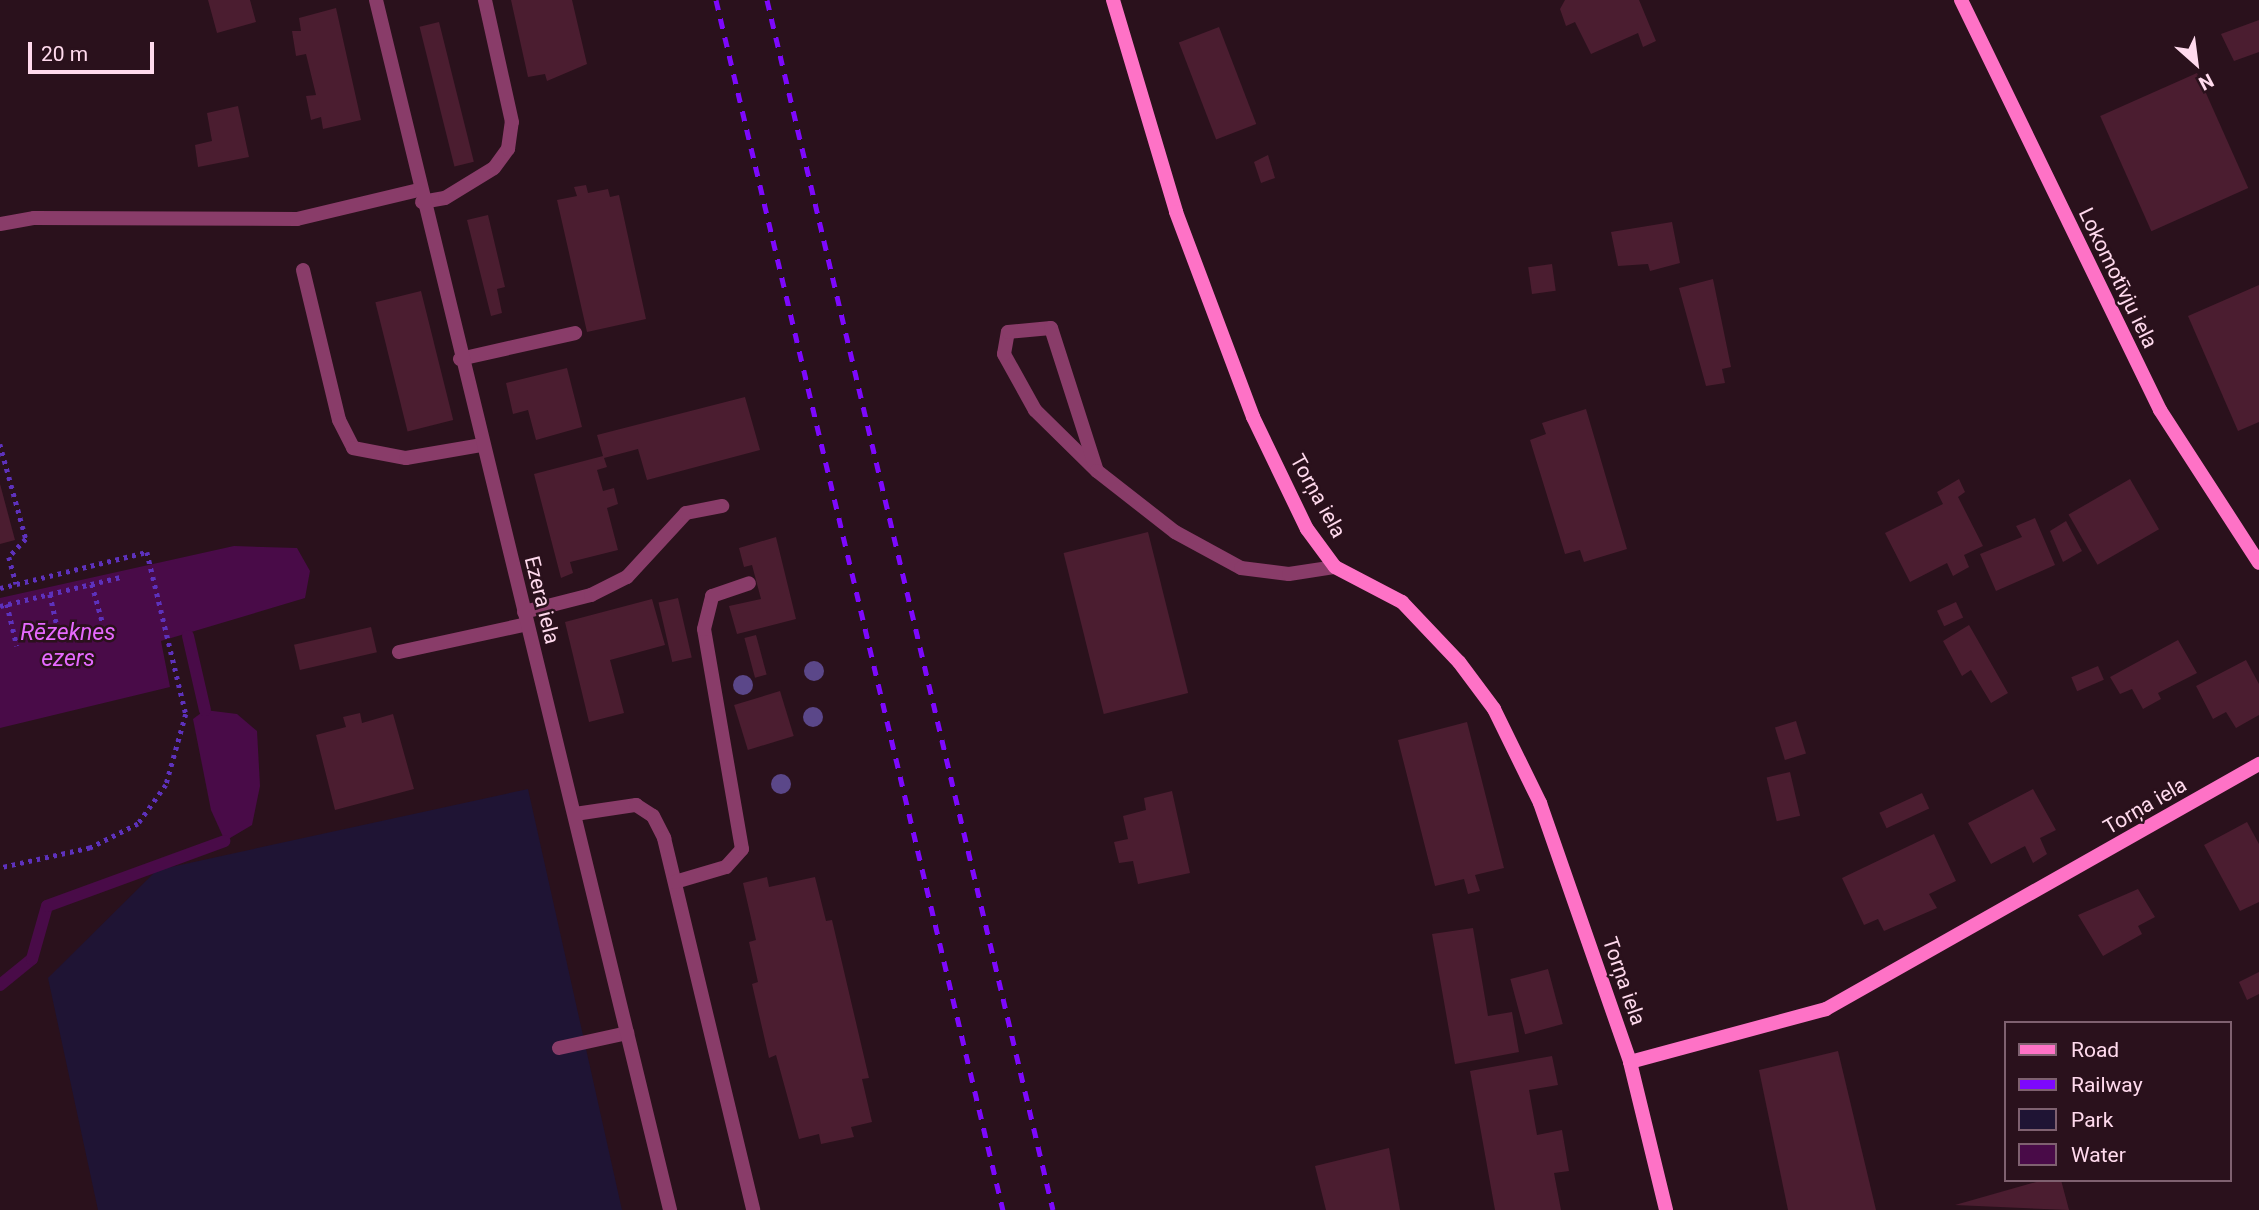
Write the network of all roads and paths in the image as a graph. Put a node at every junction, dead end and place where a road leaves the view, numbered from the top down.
1 (376, 0) edge
2 (485, 0) edge
3 (1113, 0) edge
4 (1961, 0) edge
5 (421, 196) junction
6 (0, 224) edge
7 (303, 270) dead end
8 (575, 333) dead end
9 (460, 359) junction
10 (0, 444) edge
11 (481, 445) junction
12 (1097, 471) junction
13 (722, 506) dead end
14 (2259, 563) edge
15 (1335, 567) junction
16 (121, 577) dead end
17 (749, 583) dead end
18 (16, 584) junction
19 (92, 584) junction
20 (0, 588) edge
21 (50, 594) junction
22 (7, 604) junction
23 (0, 606) edge
24 (525, 618) junction
25 (103, 624) dead end
26 (59, 635) dead end
27 (17, 646) dead end
28 (399, 652) dead end
29 (2259, 764) edge
30 (575, 814) junction
31 (0, 868) edge
32 (675, 882) junction
33 (627, 1033) junction
34 (559, 1048) dead end
35 (1630, 1062) junction
36 (670, 1210) edge
37 (753, 1210) edge
38 (1666, 1210) edge

1 - 5 street, Ezera iela
2 - 5 street
3 - 15 street, Torņa iela
4 - 14 street, Lokomotīvju iela
5 - 6 street
5 - 9 street, Ezera iela
7 - 11 street
8 - 9 street
9 - 11 street, Ezera iela
10 - 18 path
11 - 24 street, Ezera iela
12 - 12 street
12 - 15 street
13 - 24 street
15 - 35 street, Torņa iela
16 - 19 path
17 - 32 street
18 - 20 path
18 - 31 path
19 - 21 path
19 - 25 path
21 - 22 path
21 - 26 path
22 - 23 path
22 - 27 path
24 - 28 street
24 - 30 street, Ezera iela
29 - 35 street, Torņa iela
30 - 32 street
30 - 33 street, Ezera iela
32 - 37 street
33 - 34 street
33 - 36 street, Ezera iela
35 - 38 street, Torņa iela

